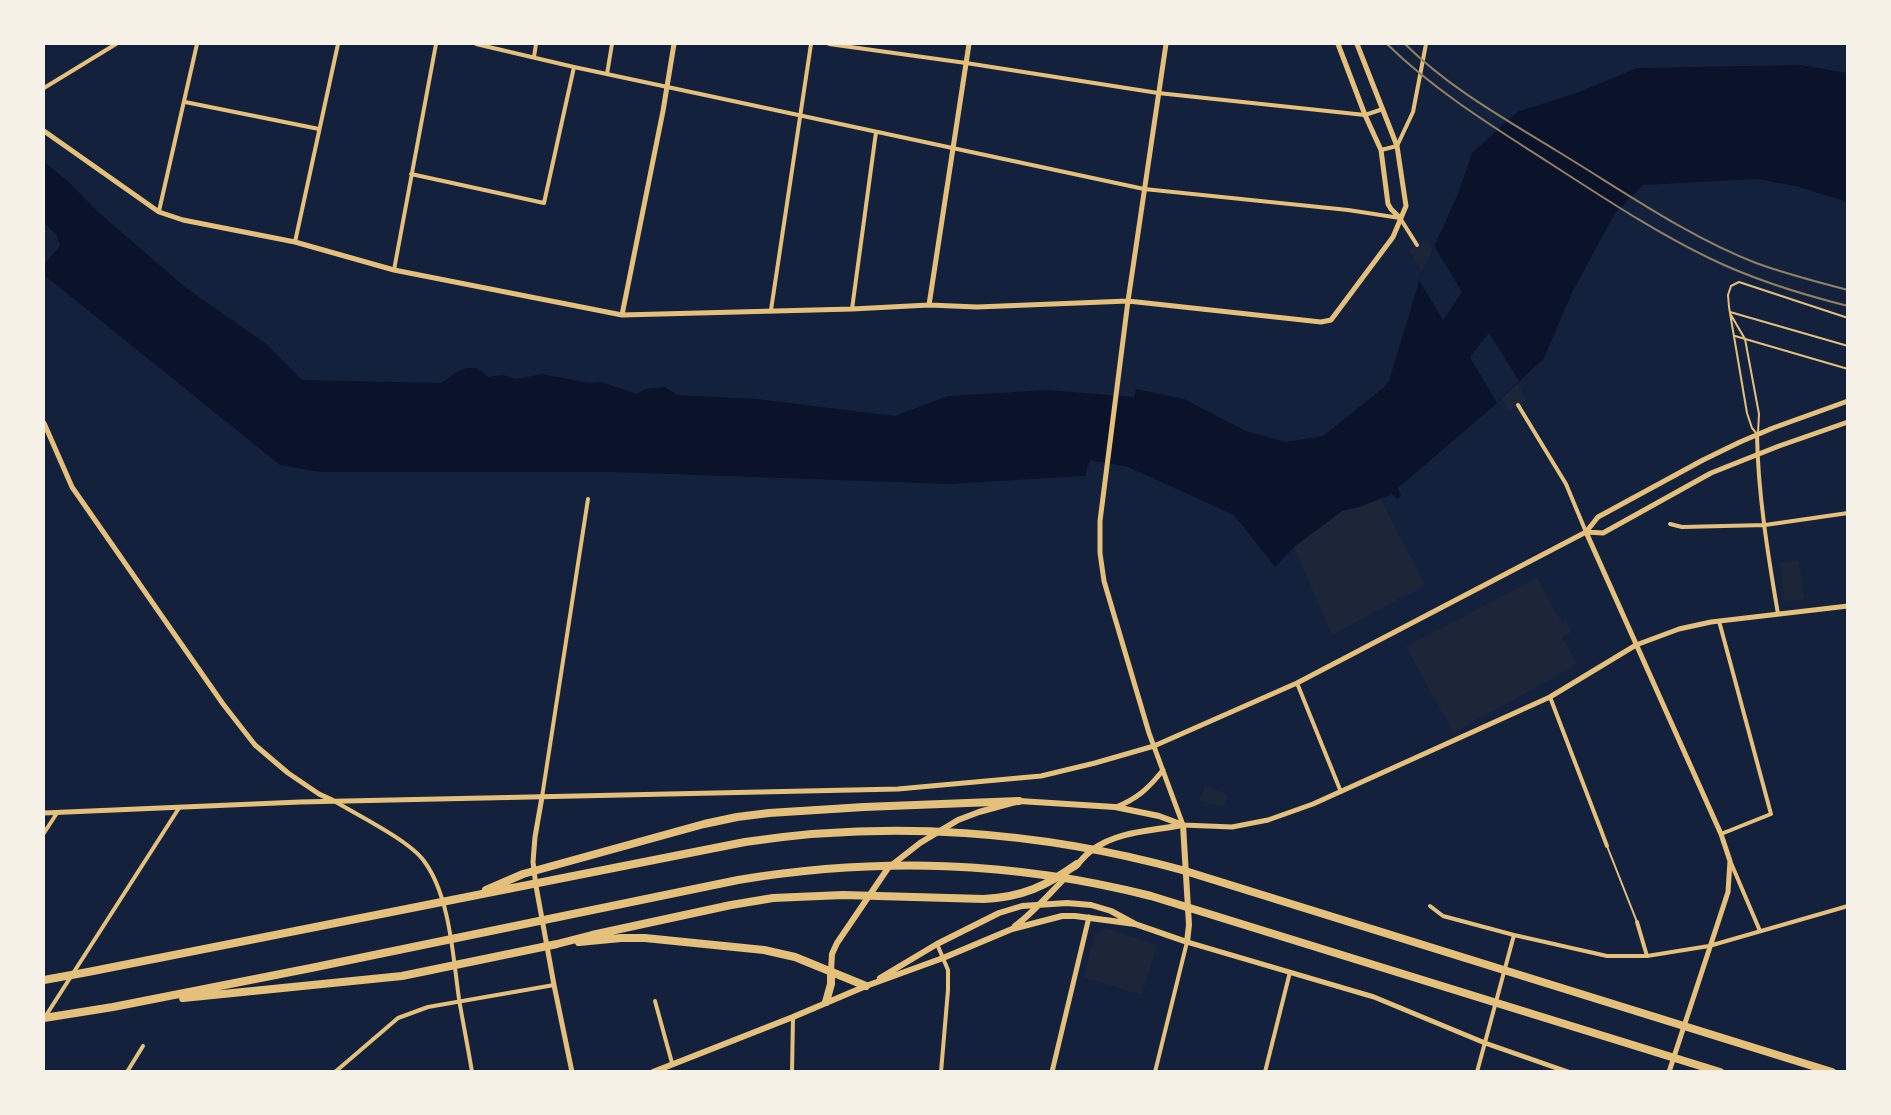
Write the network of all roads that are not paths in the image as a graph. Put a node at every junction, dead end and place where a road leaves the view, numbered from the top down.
1 (116, 44) edge
2 (197, 44) edge
3 (338, 44) edge
4 (436, 44) edge
5 (476, 44) edge
6 (536, 44) edge
7 (612, 44) edge
8 (674, 44) edge
9 (811, 44) edge
10 (829, 44) edge
11 (969, 44) edge
12 (1166, 44) edge
13 (1338, 44) edge
14 (1357, 44) edge
15 (1426, 44) edge
16 (534, 57) junction
17 (966, 63) junction
18 (574, 68) junction
19 (607, 74) junction
20 (44, 88) edge
21 (667, 88) junction
22 (1158, 93) junction
23 (184, 102) junction
24 (1383, 108) junction
25 (800, 115) junction
26 (1365, 115) junction
27 (319, 129) junction
28 (44, 131) edge
29 (876, 132) junction
30 (1396, 146) junction
31 (952, 148) junction
32 (1381, 150) junction
33 (411, 174) junction
34 (1144, 189) junction
35 (159, 212) junction
36 (1400, 218) junction
37 (295, 242) junction
38 (1417, 245) dead end
39 (394, 270) junction
40 (1128, 301) junction
41 (929, 305) junction
42 (852, 309) junction
43 (771, 310) junction
44 (1730, 312) junction
45 (622, 315) junction
46 (1848, 318) edge
47 (1735, 336) junction
48 (1745, 339) junction
49 (1848, 346) edge
50 (1848, 369) edge
51 (1848, 401) edge
52 (1518, 405) dead end
53 (1848, 422) edge
54 (44, 423) edge
55 (1757, 435) junction
56 (1757, 454) junction
57 (588, 500) dead end
58 (1848, 513) edge
59 (1670, 524) dead end
60 (1765, 525) junction
61 (1586, 532) junction
62 (1848, 606) edge
63 (1778, 614) junction
64 (1719, 621) junction
65 (1636, 645) junction
66 (1297, 683) junction
67 (1550, 697) junction
68 (1154, 746) junction
69 (1163, 771) junction
70 (1341, 792) junction
71 (542, 797) junction
72 (1019, 801) junction
73 (335, 802) junction
74 (1115, 807) junction
75 (179, 808) junction
76 (44, 813) edge
77 (57, 813) junction
78 (1183, 825) junction
79 (44, 833) edge
80 (1721, 834) junction
81 (1607, 846) joint
82 (1730, 861) junction
83 (1077, 864) junction
84 (471, 897) junction
85 (1039, 905) junction
86 (1430, 906) dead end
87 (1848, 906) edge
88 (1089, 917) junction
89 (1637, 922) joint
90 (1135, 924) junction
91 (1012, 928) junction
92 (1760, 932) junction
93 (1514, 935) junction
94 (1187, 942) junction
95 (557, 944) junction
96 (937, 944) junction
97 (1709, 946) junction
98 (1647, 956) junction
99 (944, 958) junction
100 (831, 971) junction
101 (1290, 972) junction
102 (44, 980) edge
103 (554, 985) junction
104 (866, 986) junction
105 (143, 1001) junction
106 (655, 1001) dead end
107 (459, 1002) junction
108 (826, 1002) junction
109 (793, 1017) junction
110 (44, 1019) edge
111 (1485, 1043) junction
112 (142, 1046) dead end
113 (672, 1063) junction
114 (1822, 1068) junction
115 (127, 1071) edge
116 (335, 1071) edge
117 (472, 1071) edge
118 (572, 1071) edge
119 (652, 1071) edge
120 (792, 1071) edge
121 (941, 1071) edge
122 (1052, 1071) edge
123 (1155, 1071) edge
124 (1265, 1071) edge
125 (1477, 1071) edge
126 (1568, 1071) edge
127 (1669, 1071) edge
128 (1720, 1071) edge
129 (1832, 1071) edge
130 (1839, 1071) edge

1 - 20 street
2 - 23 street
3 - 27 street
4 - 33 street
5 - 16 street
6 - 16 street
7 - 19 street
8 - 21 main road
9 - 25 street
10 - 17 street
11 - 17 main road
12 - 22 main road
13 - 26 main road
14 - 24 main road
15 - 30 street
16 - 18 street
17 - 22 street
17 - 31 main road
18 - 19 street
18 - 33 street
19 - 21 street
21 - 25 street
21 - 45 main road
22 - 26 street
22 - 34 main road
23 - 27 street
23 - 35 street
24 - 26 street
24 - 30 main road
25 - 29 street
25 - 43 street
26 - 32 main road
27 - 37 street
28 - 35 main road
29 - 31 street
29 - 42 street
30 - 32 street
30 - 36 main road
31 - 34 street
31 - 41 main road
32 - 36 main road
33 - 39 street
34 - 36 street
34 - 40 main road
35 - 37 main road
36 - 38 street
36 - 40 main road
37 - 39 main road
39 - 45 main road
40 - 41 main road
40 - 68 main road
41 - 42 main road
42 - 43 main road
43 - 45 main road
44 - 46 lane
44 - 47 lane
44 - 48 lane
44 - 49 lane
47 - 48 lane
47 - 55 lane
48 - 50 lane
48 - 55 lane
51 - 55 main road
52 - 61 street
53 - 56 main road
54 - 73 main road
55 - 56 street
55 - 61 main road
56 - 60 street
56 - 61 main road
57 - 71 street
58 - 60 street
59 - 60 street
60 - 63 street
61 - 65 main road
61 - 66 main road
62 - 63 main road
63 - 64 main road
64 - 65 main road
64 - 80 street
65 - 67 main road
65 - 80 main road
66 - 68 main road
66 - 70 street
67 - 70 main road
67 - 81 street
68 - 69 main road
68 - 71 main road
69 - 74 main road
69 - 78 main road
70 - 78 main road
71 - 73 main road
71 - 103 main road
72 - 74 main road
72 - 84 highway
72 - 100 main road
73 - 75 main road
73 - 107 street
74 - 78 main road
75 - 77 main road
75 - 110 street
76 - 77 main road
77 - 79 street
78 - 83 main road
78 - 94 main road
80 - 82 main road
81 - 89 lane
82 - 92 street
82 - 97 main road
83 - 85 main road
83 - 95 highway
84 - 102 highway
84 - 114 highway
85 - 90 main road
85 - 91 main road
85 - 96 main road
86 - 93 street
87 - 92 street
88 - 90 main road
88 - 91 main road
88 - 122 main road
89 - 98 street
90 - 94 main road
91 - 99 main road
92 - 97 street
93 - 98 street
93 - 111 street
94 - 101 main road
94 - 123 street
95 - 100 highway
95 - 105 highway
96 - 99 street
96 - 104 main road
97 - 98 street
97 - 127 main road
99 - 104 main road
99 - 121 street
100 - 104 highway
100 - 108 highway
101 - 111 main road
101 - 124 street
103 - 107 street
103 - 118 main road
104 - 108 main road
105 - 110 highway
105 - 128 highway
106 - 113 street
107 - 116 street
107 - 117 street
108 - 109 main road
109 - 113 main road
109 - 120 street
111 - 125 street
111 - 126 main road
112 - 115 street
113 - 119 main road
114 - 129 highway
114 - 130 highway

